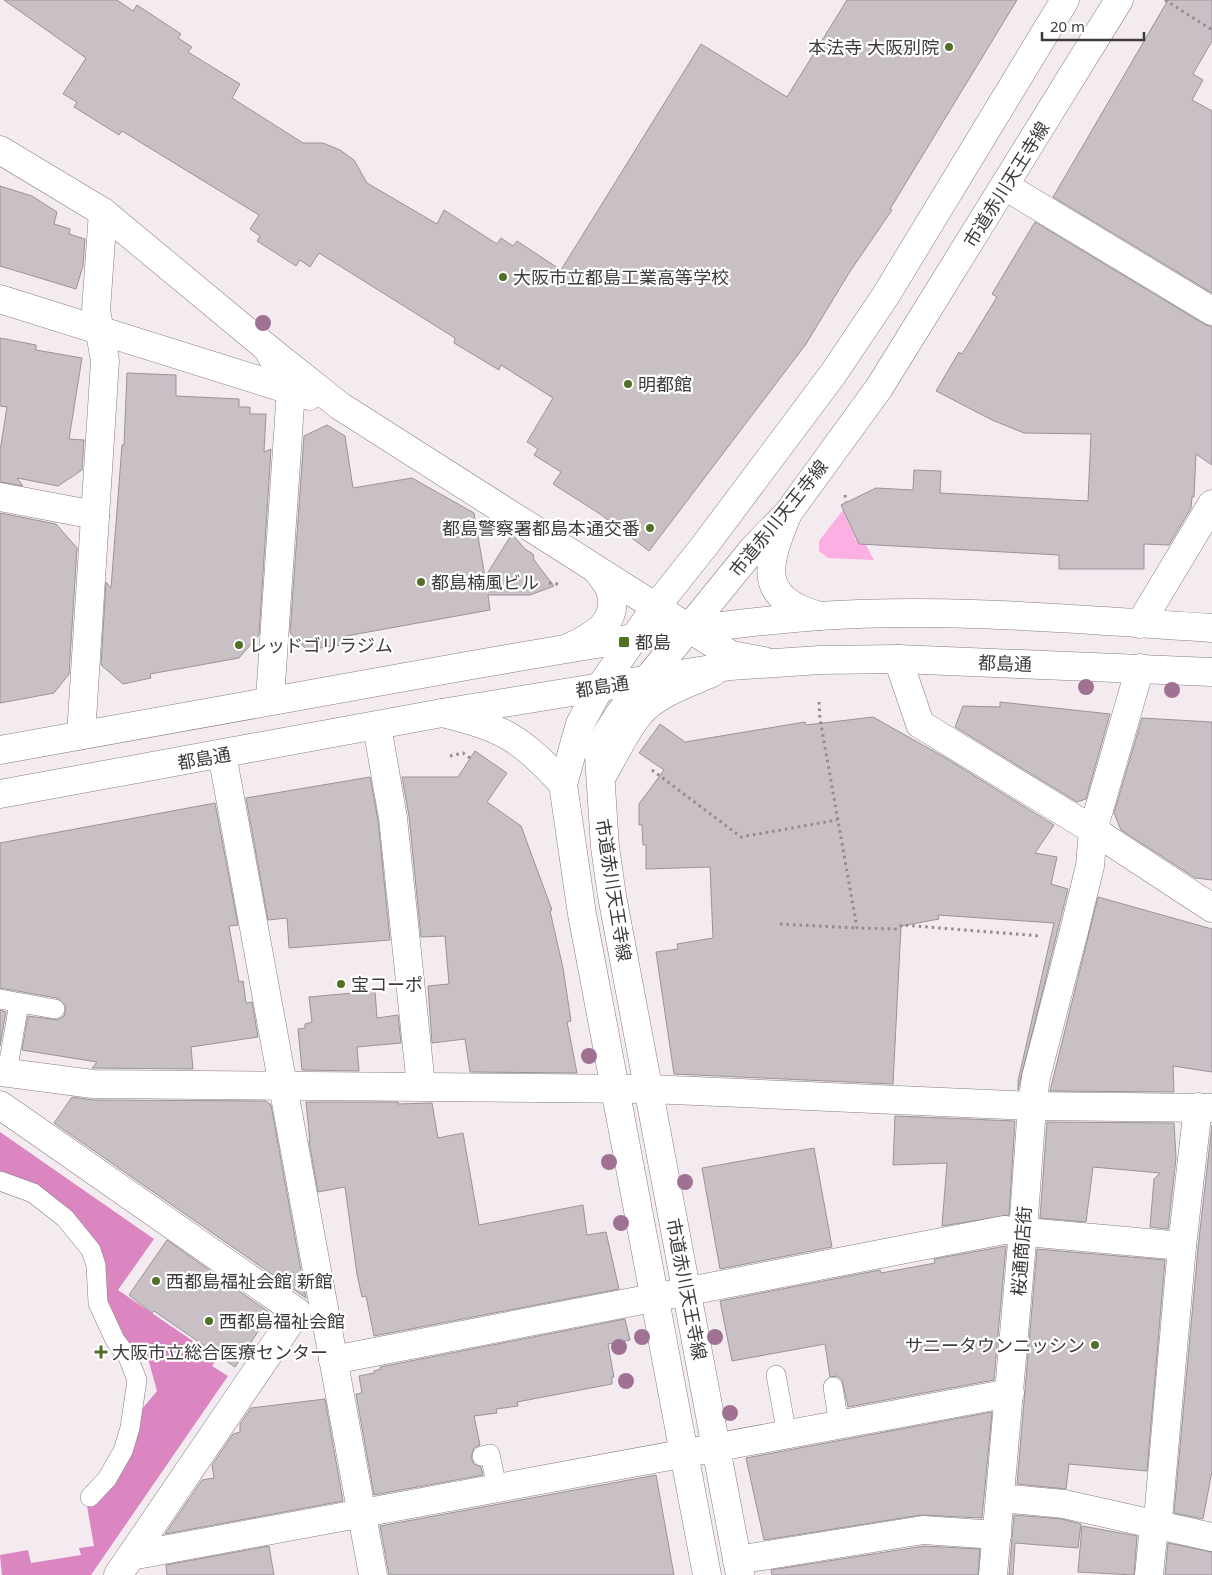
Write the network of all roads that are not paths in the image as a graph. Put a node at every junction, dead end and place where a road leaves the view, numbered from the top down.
1 (1065, 0) edge
2 (1120, 0) edge
3 (0, 150) edge
4 (1006, 186) junction
5 (103, 212) junction
6 (0, 298) edge
7 (1212, 311) edge
8 (101, 330) junction
9 (267, 348) junction
10 (291, 390) junction
11 (340, 406) junction
12 (0, 497) edge
13 (1212, 504) edge
14 (788, 513) junction
15 (95, 515) junction
16 (595, 568) junction
17 (655, 608) junction
18 (820, 616) junction
19 (1140, 624) junction
20 (1212, 628) edge
21 (688, 629) junction
22 (634, 637) junction
23 (567, 649) junction
24 (898, 659) junction
25 (774, 663) junction
26 (730, 666) junction
27 (1140, 668) junction
28 (1212, 672) edge
29 (646, 679) junction
30 (600, 686) junction
31 (270, 699) junction
32 (442, 713) junction
33 (377, 726) junction
34 (81, 735) junction
35 (0, 750) edge
36 (222, 754) junction
37 (601, 778) junction
38 (563, 784) junction
39 (0, 794) edge
40 (1093, 830) junction
41 (1205, 900) edge
42 (0, 999) edge
43 (19, 1002) junction
44 (55, 1009) dead end
45 (3, 1072) edge
46 (282, 1086) junction
47 (421, 1086) junction
48 (614, 1088) junction
49 (649, 1089) junction
50 (0, 1106) edge
51 (1032, 1106) junction
52 (1205, 1108) edge
53 (0, 1181) edge
54 (1023, 1231) junction
55 (1182, 1246) junction
56 (687, 1291) junction
57 (655, 1298) junction
58 (324, 1307) junction
59 (297, 1312) junction
60 (333, 1360) junction
61 (776, 1375) dead end
62 (833, 1386) dead end
63 (1010, 1393) junction
64 (838, 1425) junction
65 (787, 1435) junction
66 (716, 1447) junction
67 (684, 1453) junction
68 (482, 1456) dead end
69 (497, 1488) junction
70 (90, 1497) dead end
71 (1000, 1498) junction
72 (362, 1513) junction
73 (1154, 1526) junction
74 (997, 1535) junction
75 (1212, 1537) edge
76 (124, 1565) edge
77 (738, 1567) edge
78 (373, 1575) edge
79 (707, 1575) edge
80 (993, 1575) edge
81 (1149, 1575) edge

1 - 17 street, 市道赤川天王寺線
2 - 4 street, 市道赤川天王寺線
3 - 5 street
4 - 7 street
4 - 14 street, 市道赤川天王寺線
5 - 8 street
5 - 9 street
6 - 8 street
8 - 10 street
8 - 15 street
9 - 10 street
9 - 11 street
10 - 11 street
10 - 31 street
11 - 16 street
12 - 15 street
13 - 19 street
14 - 18 street
14 - 21 street, 市道赤川天王寺線
15 - 34 street
16 - 17 street
16 - 23 street
17 - 21 street
17 - 22 street, 市道赤川天王寺線
18 - 19 street
18 - 21 street
19 - 20 street
21 - 22 street
21 - 25 street
21 - 29 street, 市道赤川天王寺線
22 - 23 street
22 - 30 street, 市道赤川天王寺線
23 - 31 street
24 - 25 street, 都島通
24 - 27 street, 都島通
24 - 40 street
25 - 26 street, 都島通
26 - 29 street, 都島通
26 - 37 street
27 - 28 street, 都島通
27 - 40 street, 桜通商店街
29 - 30 street, 都島通
29 - 37 street, 市道赤川天王寺線
30 - 32 street, 都島通
30 - 38 street, 市道赤川天王寺線
31 - 34 street
32 - 33 street, 都島通
32 - 38 street
33 - 36 street, 都島通
33 - 47 street
34 - 35 street
36 - 39 street, 都島通
36 - 46 street
37 - 49 street, 市道赤川天王寺線
38 - 48 street, 市道赤川天王寺線
40 - 41 street
40 - 51 street, 桜通商店街
42 - 43 lane
43 - 44 lane
43 - 45 lane
45 - 46 street
46 - 47 street
46 - 58 street
47 - 48 street
48 - 49 street
48 - 57 street, 市道赤川天王寺線
49 - 51 street
49 - 56 street, 市道赤川天王寺線
50 - 59 street
51 - 52 street
51 - 54 street, 桜通商店街
52 - 55 street
53 - 70 lane
54 - 55 street
54 - 56 street
54 - 63 street, 桜通商店街
55 - 73 street
56 - 57 street
56 - 66 street, 市道赤川天王寺線
57 - 60 street
57 - 67 street, 市道赤川天王寺線
58 - 59 street
58 - 60 street
59 - 76 street
60 - 72 street
61 - 65 lane
62 - 64 lane
63 - 64 street
63 - 71 street, 桜通商店街
64 - 65 street
65 - 66 street
66 - 67 street
66 - 77 street, 市道赤川天王寺線
67 - 69 street
67 - 79 street, 市道赤川天王寺線
68 - 69 lane
69 - 72 street
71 - 73 street
71 - 74 street, 桜通商店街
72 - 76 street
72 - 78 street
73 - 75 street
73 - 81 street
74 - 77 street
74 - 80 street, 桜通商店街

